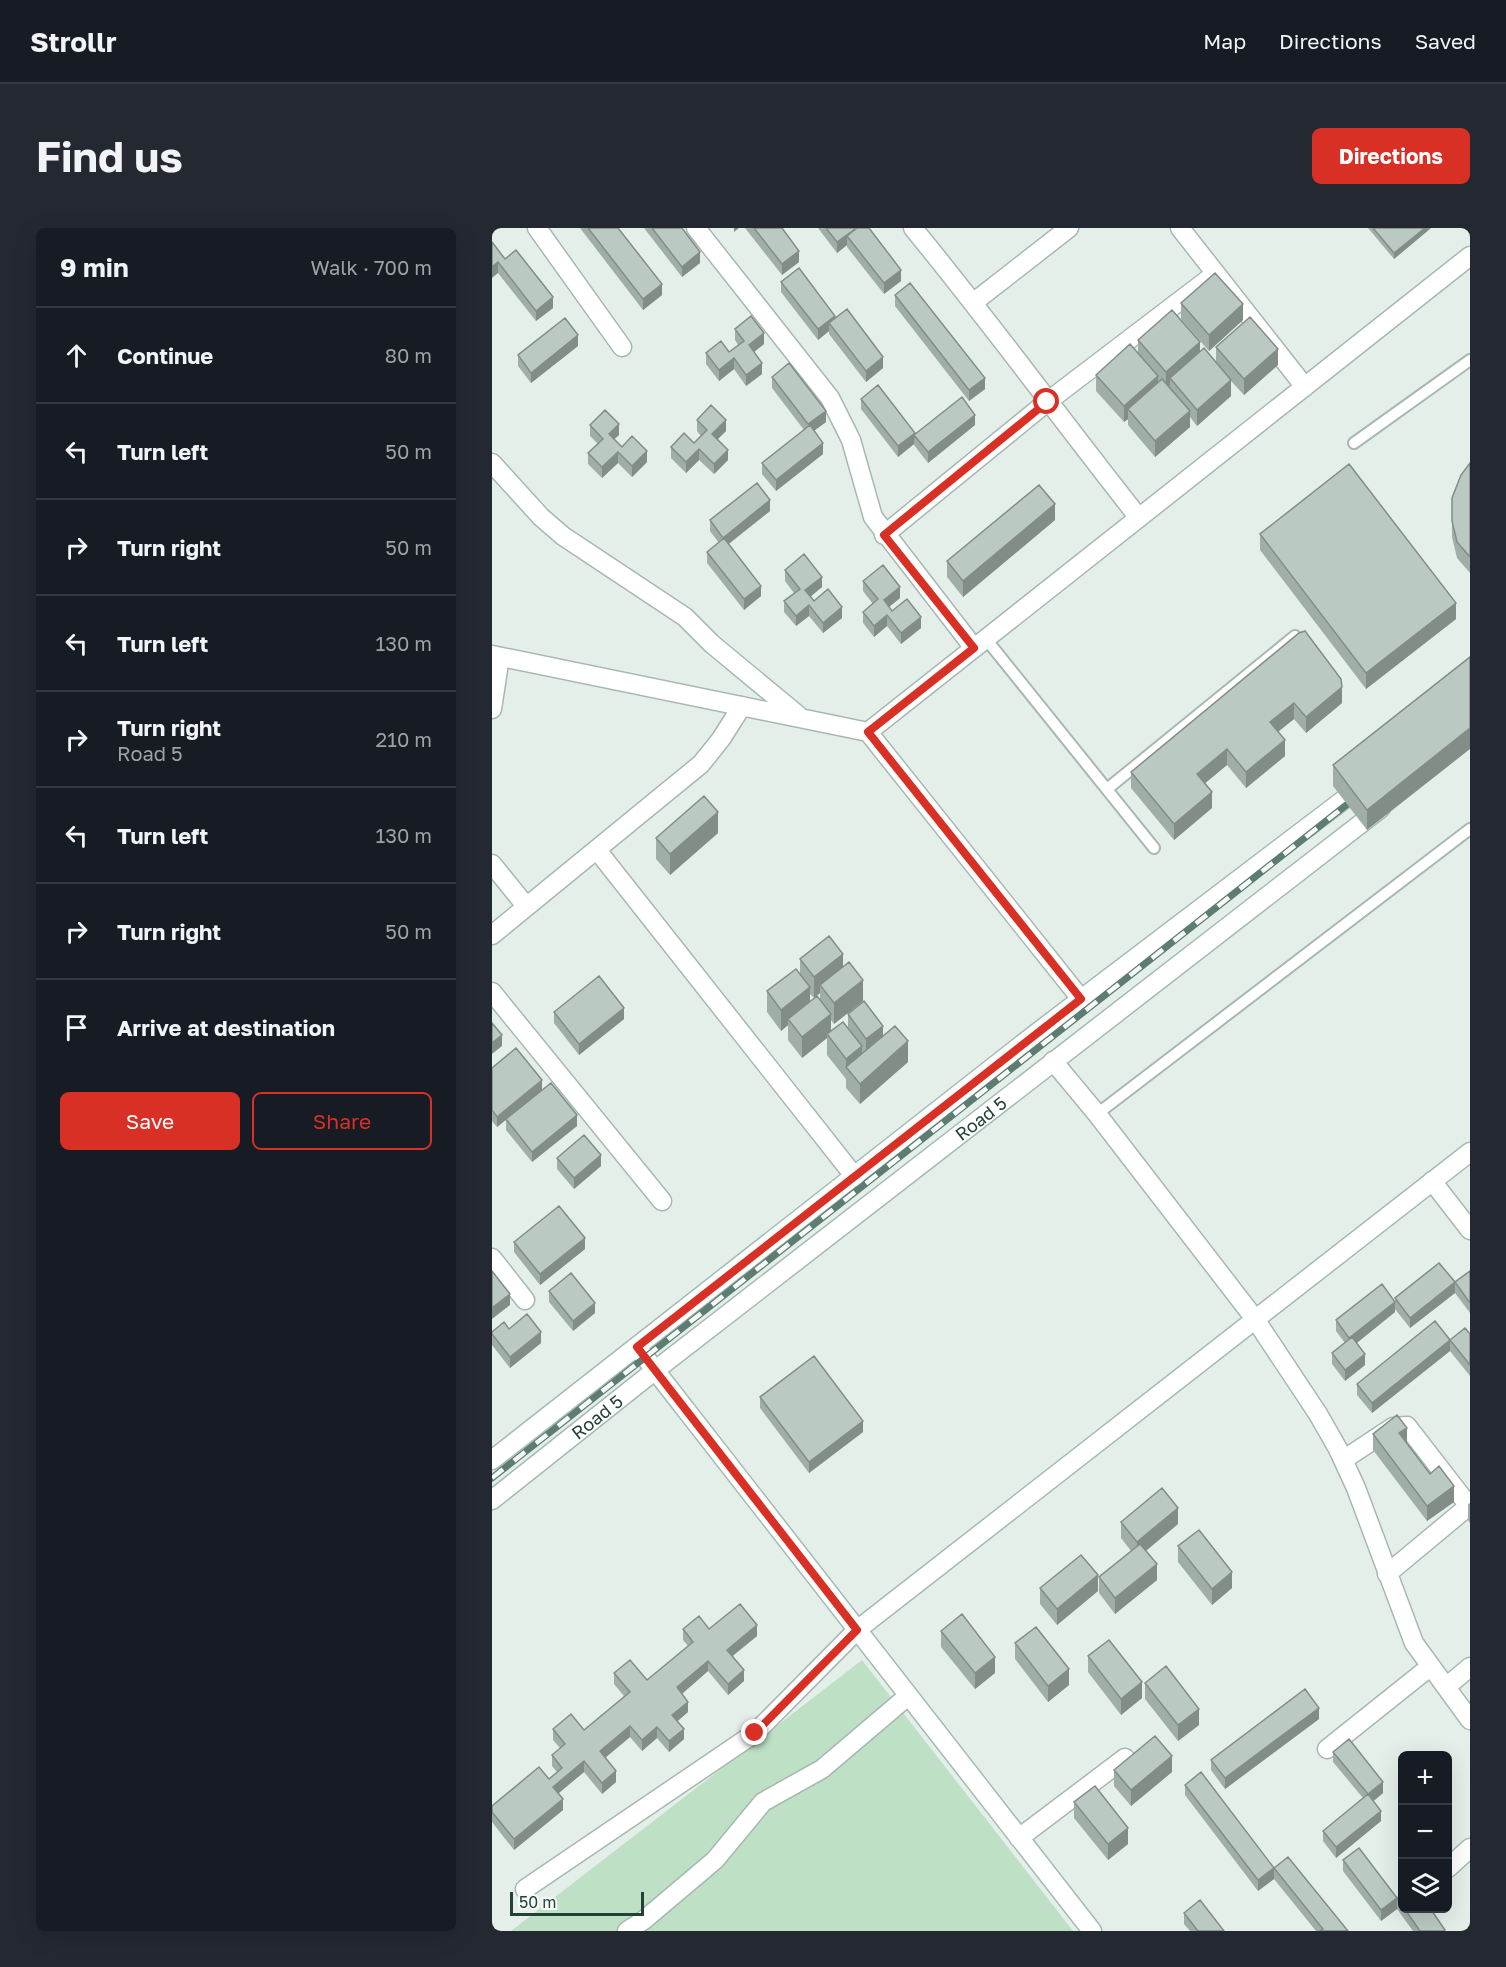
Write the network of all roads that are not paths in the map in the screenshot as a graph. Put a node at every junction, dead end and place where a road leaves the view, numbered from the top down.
1 (537, 228) edge
2 (696, 228) edge
3 (914, 228) edge
4 (1069, 228) edge
5 (1180, 228) edge
6 (1470, 256) edge
7 (1215, 274) junction
8 (974, 302) junction
9 (622, 347) dead end
10 (1470, 360) edge
11 (1305, 387) junction
12 (1047, 402) junction
13 (1354, 443) dead end
14 (492, 463) edge
15 (1138, 518) junction
16 (884, 535) junction
17 (1295, 636) edge
18 (980, 644) junction
19 (496, 656) edge
20 (742, 706) junction
21 (492, 709) edge
22 (803, 718) junction
23 (868, 732) junction
24 (1375, 776) edge
25 (1107, 789) junction
26 (1395, 797) edge
27 (1470, 829) edge
28 (1154, 848) dead end
29 (597, 850) junction
30 (492, 864) edge
31 (526, 906) junction
32 (492, 935) edge
33 (1081, 999) junction
34 (495, 1003) edge
35 (1053, 1061) junction
36 (1097, 1114) junction
37 (1470, 1152) edge
38 (855, 1177) junction
39 (1432, 1181) junction
40 (662, 1201) dead end
41 (1470, 1230) edge
42 (492, 1258) edge
43 (525, 1300) dead end
44 (1255, 1320) junction
45 (637, 1347) junction
46 (653, 1372) junction
47 (492, 1460) edge
48 (1343, 1460) junction
49 (492, 1500) edge
50 (1470, 1506) edge
51 (1387, 1574) junction
52 (857, 1630) junction
53 (1431, 1666) junction
54 (1470, 1666) edge
55 (1446, 1688) junction
56 (908, 1696) junction
57 (1470, 1720) edge
58 (1327, 1749) dead end
59 (1125, 1758) edge
60 (1019, 1838) junction
61 (1470, 1848) edge
62 (1452, 1864) edge
63 (525, 1889) dead end
64 (627, 1931) edge
65 (1092, 1931) edge

1 - 9 street
2 - 16 street
3 - 8 street
4 - 8 street
5 - 7 street
6 - 11 street
7 - 11 street
7 - 12 street
8 - 12 street
10 - 13 lane
11 - 15 street
12 - 15 street
12 - 16 street
14 - 22 street
15 - 18 street
16 - 18 street
17 - 25 lane
18 - 23 street
18 - 25 lane
19 - 20 street
19 - 21 street
20 - 22 street
20 - 29 street
22 - 23 street
23 - 33 street
24 - 33 street, Road 5
25 - 28 lane
26 - 35 street, Road 5
27 - 36 lane
29 - 31 street
29 - 38 street
30 - 31 street
31 - 32 street
33 - 38 street, Road 5
34 - 40 street
35 - 36 street
35 - 46 street, Road 5
36 - 44 street
37 - 39 street
38 - 45 street, Road 5
39 - 41 street
39 - 44 street
42 - 43 street
44 - 48 street
44 - 52 street
45 - 46 street
45 - 47 street, Road 5
46 - 49 street, Road 5
46 - 52 street
48 - 50 street
48 - 51 street
50 - 51 street
51 - 53 street
52 - 56 street
52 - 63 street
53 - 55 street
53 - 58 street
54 - 55 street
55 - 57 street
56 - 60 street
56 - 64 street
59 - 60 street
60 - 65 street
61 - 62 street

